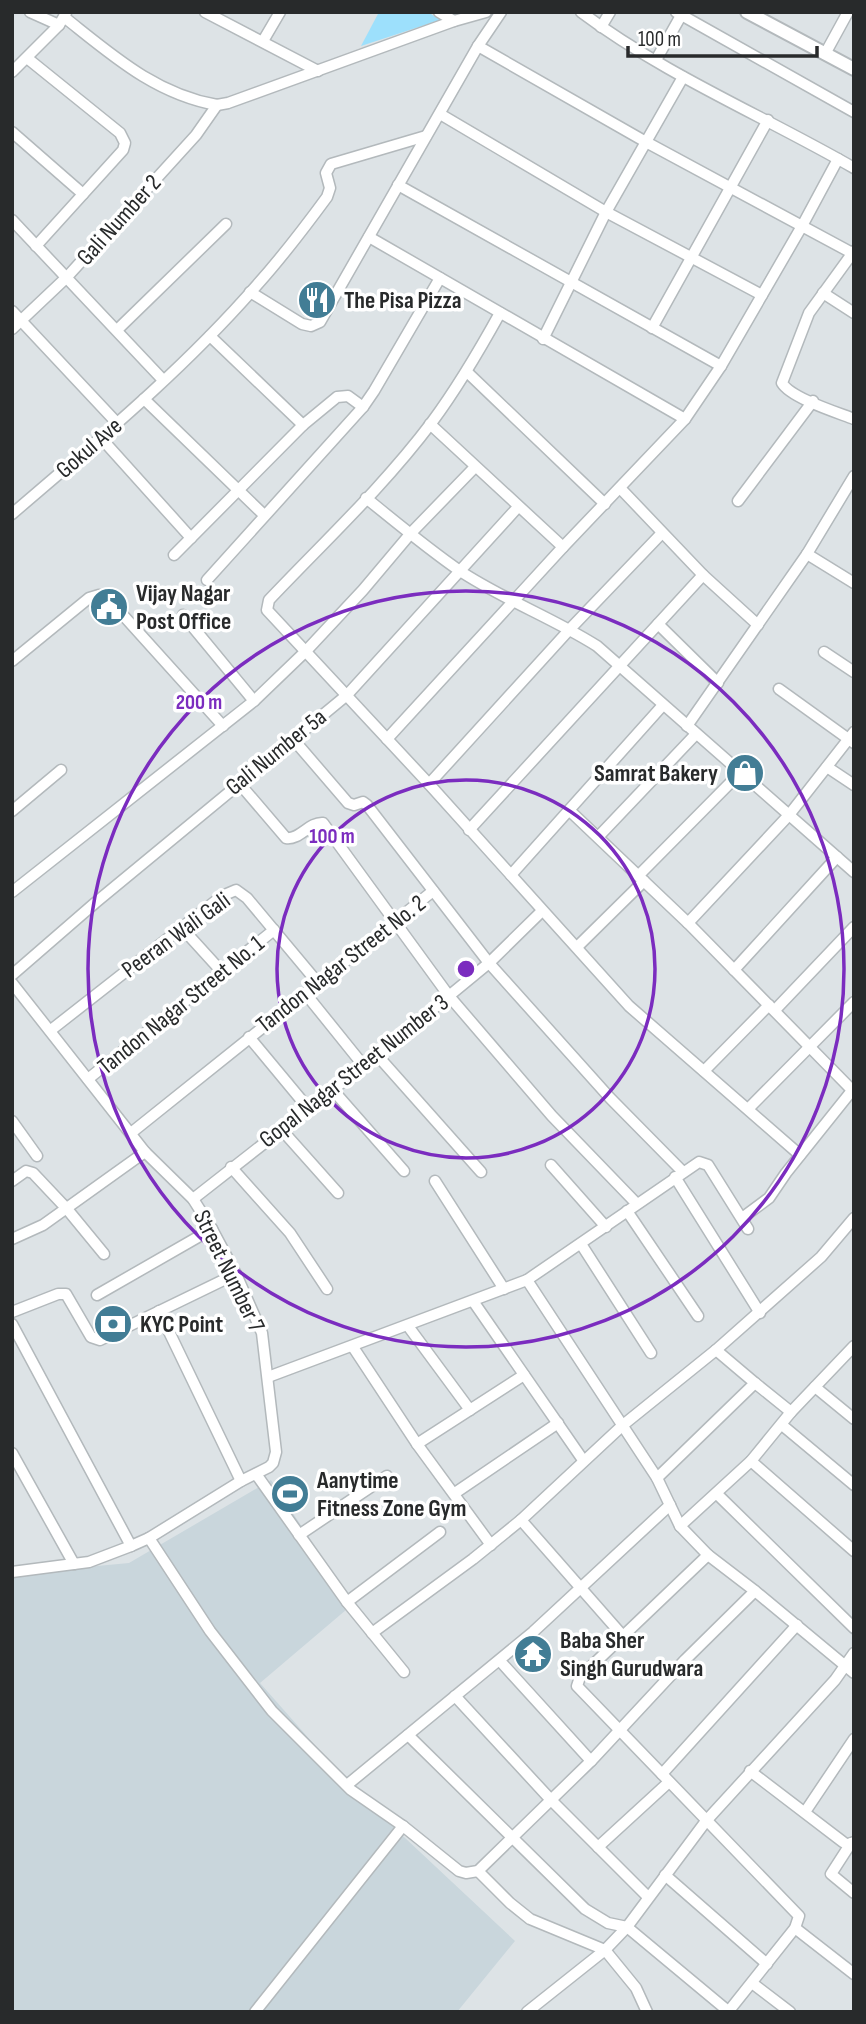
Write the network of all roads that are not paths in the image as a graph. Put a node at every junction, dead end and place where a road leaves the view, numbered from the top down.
1 (30, 12) edge
2 (205, 12) edge
3 (280, 12) edge
4 (439, 12) edge
5 (486, 12) edge
6 (501, 12) edge
7 (581, 12) edge
8 (610, 12) edge
9 (747, 12) edge
10 (849, 12) edge
11 (680, 13) edge
12 (762, 16) edge
13 (63, 18) edge
14 (454, 21) junction
15 (601, 27) junction
16 (263, 41) junction
17 (478, 46) junction
18 (825, 54) junction
19 (27, 58) junction
20 (656, 60) junction
21 (854, 69) edge
22 (318, 71) junction
23 (12, 72) edge
24 (683, 77) junction
25 (218, 105) junction
26 (854, 112) edge
27 (439, 114) junction
28 (768, 120) junction
29 (12, 132) edge
30 (426, 136) junction
31 (646, 142) junction
32 (838, 159) junction
33 (854, 168) edge
34 (398, 184) junction
35 (732, 188) junction
36 (83, 194) junction
37 (607, 212) junction
38 (12, 220) edge
39 (226, 224) dead end
40 (802, 226) junction
41 (369, 237) junction
42 (36, 246) junction
43 (853, 252) edge
44 (691, 259) junction
45 (67, 277) junction
46 (440, 278) junction
47 (571, 282) junction
48 (250, 292) junction
49 (823, 293) junction
50 (762, 295) junction
51 (12, 311) edge
52 (500, 313) junction
53 (854, 313) edge
54 (22, 321) junction
55 (652, 328) junction
56 (12, 329) edge
57 (117, 330) junction
58 (210, 336) junction
59 (543, 339) junction
60 (721, 366) junction
61 (467, 372) junction
62 (163, 380) junction
63 (144, 399) junction
64 (813, 401) junction
65 (363, 407) junction
66 (685, 419) junction
67 (854, 419) edge
68 (117, 424) junction
69 (430, 424) junction
70 (303, 425) junction
71 (101, 438) junction
72 (475, 467) junction
73 (854, 477) edge
74 (620, 488) junction
75 (237, 489) junction
76 (850, 492) edge
77 (366, 498) junction
78 (738, 501) dead end
79 (604, 504) junction
80 (518, 506) junction
81 (12, 514) edge
82 (264, 515) junction
83 (411, 533) junction
84 (662, 533) junction
85 (191, 538) junction
86 (563, 547) junction
87 (807, 554) junction
88 (174, 555) dead end
89 (460, 571) junction
90 (703, 575) junction
91 (207, 580) dead end
92 (854, 583) edge
93 (513, 603) junction
94 (183, 615) dead end
95 (658, 624) junction
96 (758, 625) junction
97 (570, 629) junction
98 (306, 651) junction
99 (824, 652) dead end
100 (12, 661) edge
101 (620, 665) junction
102 (854, 672) edge
103 (718, 683) junction
104 (779, 689) dead end
105 (347, 695) junction
106 (254, 701) junction
107 (663, 705) junction
108 (223, 726) junction
109 (687, 726) junction
110 (696, 734) junction
111 (852, 738) edge
112 (293, 739) junction
113 (387, 739) junction
114 (827, 767) junction
115 (61, 770) dead end
116 (740, 773) junction
117 (239, 783) junction
118 (429, 784) junction
119 (854, 785) edge
120 (12, 811) edge
121 (570, 811) junction
122 (789, 816) junction
123 (469, 830) junction
124 (599, 836) junction
125 (837, 857) junction
126 (854, 872) edge
127 (511, 875) junction
128 (641, 878) junction
129 (433, 891) junction
130 (12, 892) edge
131 (542, 911) junction
132 (396, 922) junction
133 (688, 923) junction
134 (854, 927) edge
135 (182, 928) junction
136 (274, 930) junction
137 (577, 947) junction
138 (489, 962) junction
139 (734, 970) junction
140 (222, 972) junction
141 (12, 975) edge
142 (12, 983) edge
143 (317, 983) junction
144 (305, 993) junction
145 (449, 996) junction
146 (854, 1002) edge
147 (772, 1007) junction
148 (51, 1030) junction
149 (249, 1037) junction
150 (809, 1047) junction
151 (377, 1055) junction
152 (363, 1065) junction
153 (704, 1071) junction
154 (88, 1079) junction
155 (332, 1089) junction
156 (853, 1089) edge
157 (308, 1108) junction
158 (748, 1109) junction
159 (12, 1121) edge
160 (281, 1129) junction
161 (131, 1133) junction
162 (145, 1152) junction
163 (800, 1155) junction
164 (37, 1156) dead end
165 (551, 1165) dead end
166 (231, 1167) junction
167 (404, 1171) dead end
168 (481, 1172) dead end
169 (679, 1174) junction
170 (12, 1181) edge
171 (435, 1181) dead end
172 (338, 1193) dead end
173 (193, 1199) junction
174 (636, 1203) junction
175 (67, 1209) junction
176 (628, 1211) junction
177 (854, 1218) edge
178 (742, 1219) junction
179 (606, 1227) junction
180 (212, 1229) junction
181 (748, 1229) dead end
182 (12, 1239) edge
183 (581, 1244) junction
184 (104, 1254) dead end
185 (236, 1274) junction
186 (527, 1280) junction
187 (327, 1289) dead end
188 (504, 1289) junction
189 (97, 1296) dead end
190 (473, 1301) junction
191 (159, 1311) junction
192 (12, 1312) edge
193 (760, 1313) junction
194 (698, 1316) dead end
195 (12, 1324) edge
196 (408, 1325) junction
197 (353, 1347) junction
198 (853, 1348) edge
199 (716, 1350) junction
200 (651, 1353) dead end
201 (524, 1375) junction
202 (268, 1377) junction
203 (755, 1383) junction
204 (815, 1387) junction
205 (470, 1410) junction
206 (791, 1412) junction
207 (854, 1419) edge
208 (558, 1423) junction
209 (623, 1425) junction
210 (782, 1425) junction
211 (417, 1444) junction
212 (12, 1452) edge
213 (583, 1460) junction
214 (751, 1461) junction
215 (256, 1474) junction
216 (387, 1476) dead end
217 (657, 1478) junction
218 (241, 1481) junction
219 (854, 1485) edge
220 (455, 1493) junction
221 (717, 1494) junction
222 (670, 1505) junction
223 (521, 1520) junction
224 (680, 1526) junction
225 (440, 1532) dead end
226 (299, 1535) junction
227 (149, 1538) junction
228 (491, 1545) junction
229 (131, 1546) junction
230 (854, 1550) edge
231 (708, 1555) junction
232 (74, 1564) junction
233 (12, 1572) edge
234 (581, 1587) junction
235 (755, 1591) junction
236 (347, 1602) junction
237 (797, 1625) junction
238 (854, 1628) edge
239 (372, 1633) junction
240 (622, 1635) junction
241 (854, 1653) edge
242 (500, 1661) junction
243 (850, 1669) edge
244 (404, 1672) dead end
245 (455, 1696) junction
246 (619, 1730) junction
247 (408, 1735) junction
248 (854, 1739) edge
249 (591, 1761) junction
250 (750, 1771) junction
251 (666, 1778) junction
252 (346, 1785) junction
253 (551, 1800) junction
254 (805, 1812) junction
255 (706, 1821) junction
256 (403, 1826) junction
257 (512, 1837) junction
258 (853, 1843) edge
259 (598, 1847) junction
260 (478, 1871) junction
261 (665, 1875) junction
262 (854, 1893) edge
263 (648, 1897) junction
264 (627, 1927) junction
265 (795, 1928) junction
266 (605, 1950) junction
267 (767, 1964) junction
268 (854, 1975) edge
269 (752, 1983) junction
270 (728, 2011) edge
271 (256, 2012) edge
272 (527, 2012) edge
273 (647, 2012) edge
274 (790, 2012) edge

1 - 13 street
2 - 16 street
3 - 16 street
4 - 14 street
5 - 14 street
6 - 17 street
7 - 15 street
8 - 15 street
9 - 12 street
10 - 18 street
11 - 20 street
11 - 26 street
12 - 18 street
13 - 19 street
13 - 25 street
14 - 22 street
15 - 20 street
16 - 22 street
17 - 27 street
17 - 31 street
18 - 21 street
19 - 23 street
19 - 36 street
20 - 24 street
22 - 25 street
24 - 28 street
24 - 31 street
25 - 45 street, Gali Number 2
27 - 30 street
27 - 37 street
28 - 32 street
28 - 35 street
29 - 36 street
30 - 34 street
30 - 48 street, Gokul Ave
31 - 35 street
31 - 37 street
32 - 33 street
32 - 40 street
34 - 41 street
34 - 47 street
35 - 40 street
35 - 44 street
36 - 42 street
37 - 44 street
37 - 47 street
38 - 42 street
39 - 57 street
40 - 43 street
40 - 50 street
41 - 46 street
41 - 48 street
42 - 45 street
43 - 49 street
44 - 50 street
44 - 55 street
45 - 54 street, Gali Number 2
45 - 57 street
46 - 52 street
46 - 65 street
47 - 55 street
47 - 59 street
48 - 58 street, Gokul Ave
49 - 53 street
49 - 64 street
50 - 60 street
51 - 54 street
52 - 59 street
52 - 61 street
54 - 56 street, Gali Number 2
54 - 68 street
55 - 60 street
57 - 62 street
58 - 62 street, Gokul Ave
58 - 70 street
59 - 66 street
60 - 66 street
61 - 69 street
61 - 79 street
62 - 63 street, Gokul Ave
63 - 68 street, Gokul Ave
63 - 75 street
64 - 67 street
64 - 78 street
65 - 70 street
65 - 82 street
66 - 74 street
68 - 71 street, Gokul Ave
69 - 72 street
69 - 77 street
70 - 75 street
71 - 81 street, Gokul Ave
71 - 85 street
72 - 80 street
72 - 83 street
73 - 76 street
74 - 79 street
74 - 84 street
75 - 82 street
75 - 85 street
76 - 87 street
77 - 83 street
77 - 98 street
79 - 86 street
80 - 86 street
80 - 89 street, Gali Number 5a
82 - 91 street
83 - 89 street
83 - 98 street
84 - 90 street
84 - 97 street
85 - 88 street
86 - 93 street
87 - 92 street
87 - 96 street
89 - 93 street
89 - 105 street, Gali Number 5a
90 - 95 street
90 - 96 street
93 - 97 street
93 - 113 street
94 - 106 street
95 - 101 street
95 - 103 street
96 - 103 street
97 - 101 street
97 - 118 street
98 - 105 street
98 - 106 street
99 - 102 street
100 - 108 street
101 - 107 street
101 - 123 street
103 - 109 street
104 - 111 street
105 - 112 street, Gali Number 5a
105 - 113 street
106 - 108 street
107 - 109 street
107 - 121 street
108 - 130 street
109 - 110 street
110 - 116 street
110 - 124 street
111 - 114 street
112 - 117 street, Gali Number 5a
112 - 129 street
113 - 118 street
114 - 119 street
114 - 122 street
115 - 120 street
116 - 122 street
116 - 128 street
117 - 132 street
117 - 141 street, Gali Number 5a
118 - 123 street
121 - 124 street
121 - 127 street
122 - 125 street
122 - 133 street
123 - 127 street
124 - 128 street
125 - 126 street
125 - 139 street
127 - 131 street
128 - 133 street
128 - 137 street
129 - 132 street, Tandon Nagar Street No. 2
129 - 138 street
131 - 137 street
131 - 138 street, Gopal Nagar Street Number 3
132 - 143 street, Tandon Nagar Street No. 2
132 - 145 street
133 - 139 street
134 - 147 street
135 - 136 street, Peeran Wali Gali
135 - 140 street
135 - 148 street, Peeran Wali Gali
136 - 140 street, Tandon Nagar Street No. 1
136 - 143 street, Peeran Wali Gali
137 - 153 street
138 - 145 street, Gopal Nagar Street Number 3
138 - 169 street
139 - 147 street
140 - 154 street, Tandon Nagar Street No. 1
142 - 148 street, Street Number 7
143 - 144 street, Tandon Nagar Street No. 2
144 - 149 street, Tandon Nagar Street No. 2
144 - 152 street
145 - 151 street, Gopal Nagar Street Number 3
145 - 174 street
146 - 150 street
147 - 150 street
147 - 153 street
148 - 154 street, Street Number 7
149 - 157 street
149 - 161 street, Tandon Nagar Street No. 2
150 - 156 street
150 - 158 street
151 - 152 street, Gopal Nagar Street Number 3
151 - 168 street
152 - 155 street, Gopal Nagar Street Number 3
153 - 158 street
154 - 161 street, Street Number 7
155 - 157 street, Gopal Nagar Street Number 3
155 - 167 street
156 - 163 street
157 - 160 street, Gopal Nagar Street Number 3
158 - 163 street
159 - 164 street
160 - 166 street, Gopal Nagar Street Number 3
160 - 172 street
161 - 162 street, Street Number 7
162 - 173 street, Street Number 7
162 - 175 street
163 - 178 street
165 - 179 street
166 - 173 street, Gopal Nagar Street Number 3
166 - 187 street
169 - 174 street
169 - 178 street
169 - 193 street
170 - 175 street
171 - 188 street
173 - 180 street, Street Number 7
174 - 176 street
175 - 182 street
175 - 184 street
176 - 179 street
176 - 194 street
177 - 193 street
178 - 181 street
179 - 183 street
180 - 185 street, Street Number 7
180 - 189 street
183 - 186 street
183 - 200 street
185 - 191 street
185 - 202 street, Street Number 7
186 - 188 street
186 - 209 street
188 - 190 street
190 - 196 street
190 - 201 street
191 - 192 street
191 - 218 street
193 - 199 street
195 - 229 street
196 - 197 street
196 - 205 street
197 - 202 street
197 - 211 street
198 - 204 street
199 - 203 street
199 - 209 street
201 - 205 street
201 - 208 street
202 - 215 street, Street Number 7
203 - 206 street
203 - 217 street
204 - 206 street
204 - 207 street
205 - 211 street
206 - 210 street
208 - 213 street
208 - 220 street
209 - 213 street
209 - 217 street
210 - 214 street
210 - 219 street
211 - 220 street
212 - 232 street
213 - 223 street
214 - 221 street
214 - 230 street
215 - 218 street, Street Number 7
215 - 226 street
216 - 226 street
217 - 222 street
218 - 227 street, Street Number 7
220 - 228 street
221 - 224 street
221 - 238 street
222 - 224 street
222 - 234 street
223 - 228 street
223 - 234 street
224 - 231 street
225 - 236 street
226 - 236 street
227 - 229 street, Street Number 7
227 - 252 street
228 - 239 street
229 - 232 street, Street Number 7
231 - 235 street
231 - 240 street
232 - 233 street, Street Number 7
234 - 240 street
234 - 242 street
235 - 237 street
235 - 246 street
236 - 239 street
237 - 243 street
237 - 251 street
239 - 244 street
240 - 246 street
241 - 243 street
242 - 245 street
242 - 249 street
243 - 250 street
245 - 247 street
245 - 253 street
246 - 249 street
246 - 251 street
247 - 252 street
247 - 257 street
248 - 254 street
249 - 253 street
250 - 254 street
250 - 255 street
251 - 255 street
251 - 259 street
252 - 256 street
253 - 257 street
253 - 259 street
254 - 258 street
255 - 261 street
255 - 265 street
256 - 260 street
256 - 271 street
257 - 260 street
257 - 264 street
258 - 262 street
259 - 263 street
260 - 266 street
261 - 263 street
261 - 267 street
263 - 264 street
264 - 266 street
264 - 270 street
265 - 267 street
265 - 268 street
266 - 272 street
266 - 273 street
267 - 269 street
269 - 270 street
269 - 274 street

